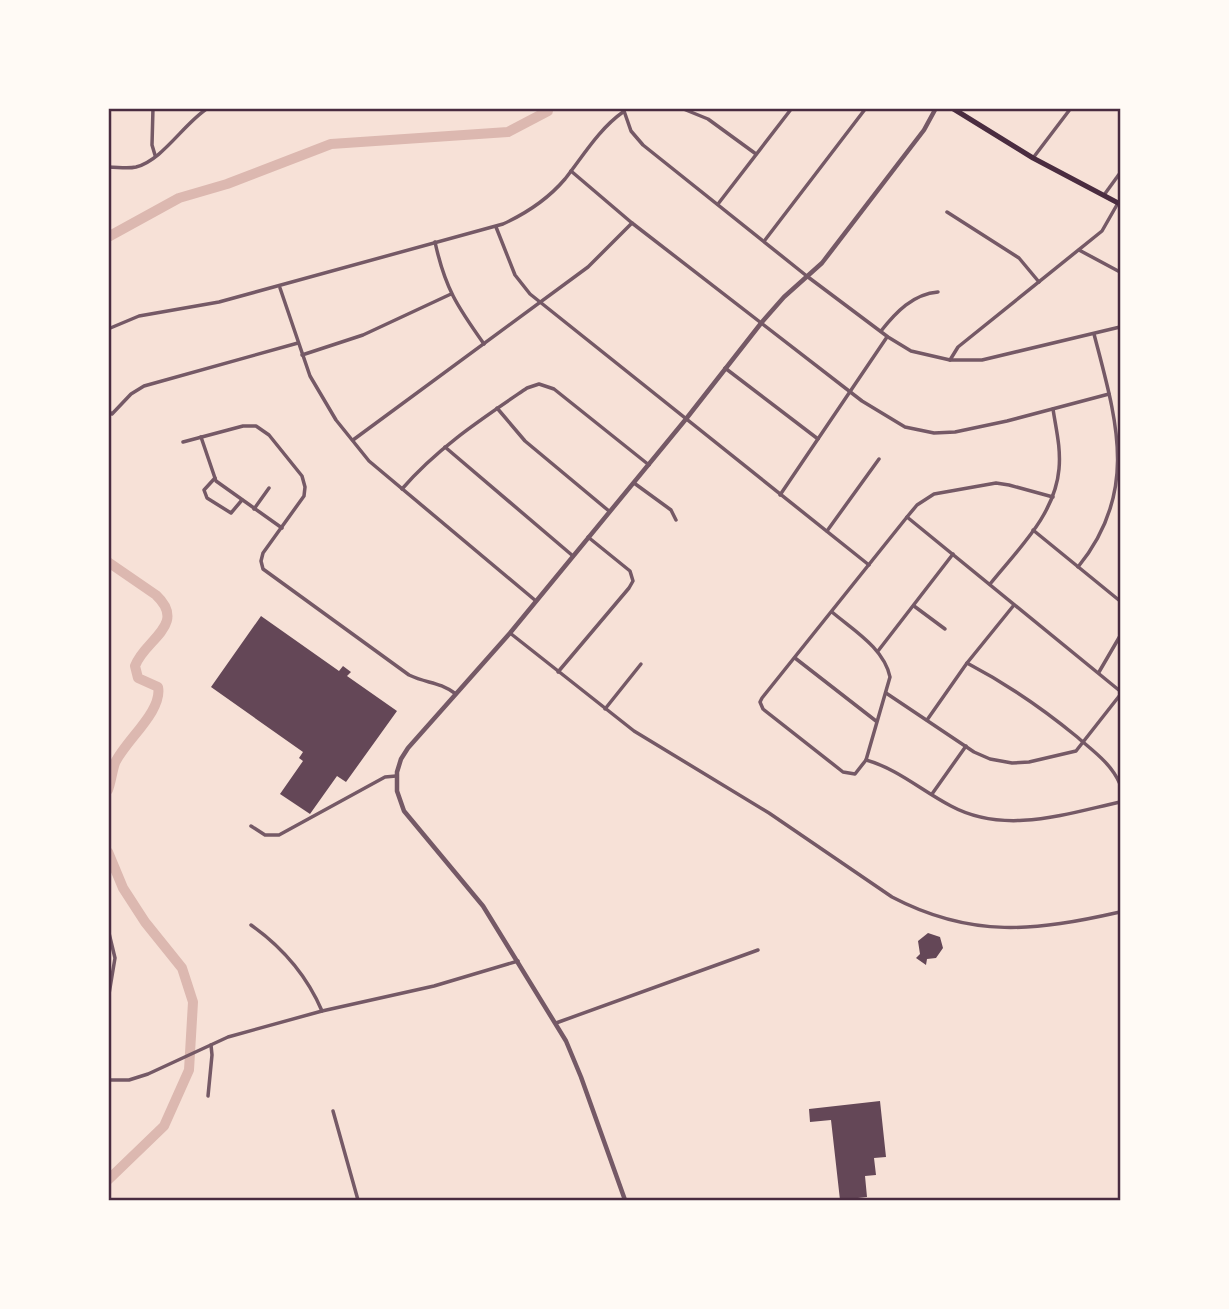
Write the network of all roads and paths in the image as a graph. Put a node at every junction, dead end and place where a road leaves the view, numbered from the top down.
1 (153, 108) edge
2 (208, 108) edge
3 (681, 108) edge
4 (792, 108) edge
5 (866, 108) edge
6 (936, 108) edge
7 (952, 108) edge
8 (1071, 108) edge
9 (623, 110) edge
10 (757, 154) junction
11 (156, 156) junction
12 (1033, 158) junction
13 (108, 167) edge
14 (571, 171) junction
15 (1121, 173) edge
16 (1104, 195) junction
17 (1119, 203) edge
18 (718, 204) junction
19 (947, 212) dead end
20 (632, 223) junction
21 (496, 227) junction
22 (765, 240) junction
23 (435, 242) junction
24 (1079, 250) junction
25 (1121, 272) edge
26 (808, 277) junction
27 (1039, 282) junction
28 (280, 287) junction
29 (938, 292) dead end
30 (451, 294) junction
31 (539, 301) junction
32 (762, 321) junction
33 (1121, 327) edge
34 (108, 329) edge
35 (881, 331) junction
36 (1094, 334) junction
37 (888, 337) junction
38 (298, 343) junction
39 (484, 344) junction
40 (302, 355) junction
41 (950, 360) junction
42 (725, 368) junction
43 (850, 391) junction
44 (1109, 394) junction
45 (497, 408) junction
46 (1053, 409) junction
47 (108, 411) edge
48 (686, 419) junction
49 (201, 437) junction
50 (353, 440) junction
51 (818, 440) junction
52 (183, 442) dead end
53 (445, 447) junction
54 (879, 459) dead end
55 (649, 465) junction
56 (215, 478) junction
57 (634, 483) junction
58 (269, 488) dead end
59 (402, 489) junction
60 (780, 495) junction
61 (1053, 497) junction
62 (242, 500) junction
63 (254, 509) junction
64 (610, 511) junction
65 (907, 517) junction
66 (676, 520) dead end
67 (282, 527) junction
68 (1033, 530) junction
69 (827, 531) junction
70 (588, 537) junction
71 (953, 554) junction
72 (573, 556) junction
73 (869, 565) junction
74 (1078, 567) junction
75 (990, 584) junction
76 (536, 601) junction
77 (1121, 601) edge
78 (1014, 605) junction
79 (914, 606) junction
80 (832, 611) junction
81 (945, 629) dead end
82 (510, 634) junction
83 (1121, 636) edge
84 (878, 651) junction
85 (794, 657) junction
86 (967, 663) junction
87 (641, 664) dead end
88 (558, 672) junction
89 (1099, 672) junction
90 (886, 693) junction
91 (1121, 693) edge
92 (458, 695) junction
93 (605, 709) junction
94 (928, 720) junction
95 (876, 721) junction
96 (1083, 742) junction
97 (966, 746) junction
98 (866, 760) junction
99 (396, 776) junction
100 (1121, 784) edge
101 (932, 794) junction
102 (1121, 802) edge
103 (251, 826) dead end
104 (1121, 912) edge
105 (251, 925) dead end
106 (108, 929) edge
107 (758, 950) dead end
108 (518, 961) junction
109 (108, 1000) edge
110 (322, 1012) junction
111 (556, 1024) junction
112 (211, 1045) junction
113 (109, 1080) edge
114 (208, 1097) dead end
115 (333, 1111) dead end
116 (358, 1200) edge
117 (625, 1200) edge

1 - 11 street
2 - 11 street
3 - 10 street
4 - 10 street
5 - 22 street
6 - 26 street
7 - 12 main road
8 - 12 street
9 - 14 street
9 - 18 street
10 - 18 street
11 - 13 street
12 - 16 main road
14 - 20 street
14 - 21 street
15 - 16 street
16 - 17 main road
17 - 24 street
18 - 22 street
19 - 27 street
20 - 31 street
20 - 32 street
21 - 23 street
21 - 31 street
22 - 26 street
23 - 28 street
23 - 30 street
24 - 25 street
24 - 27 street
26 - 32 street
26 - 35 street
27 - 41 street
28 - 34 street
28 - 38 street
29 - 35 street
30 - 39 street
30 - 40 street
31 - 39 street
31 - 48 street
32 - 42 street
32 - 43 street
33 - 36 street
35 - 37 street
36 - 41 street
36 - 44 street
37 - 41 street
37 - 43 street
38 - 40 street
38 - 47 street
39 - 50 street
40 - 50 street
42 - 48 street
42 - 51 street
43 - 46 street
43 - 51 street
44 - 46 street
44 - 74 street
45 - 53 street
45 - 55 street
45 - 64 street
46 - 61 street
48 - 55 street
48 - 60 street
49 - 52 street
49 - 56 street
49 - 67 street
50 - 59 street
51 - 60 street
53 - 59 street
53 - 72 street
54 - 69 street
55 - 57 street
56 - 62 street
56 - 62 street
57 - 64 street
57 - 66 street
58 - 63 street
59 - 76 street
60 - 69 street
61 - 65 street
61 - 68 street
62 - 63 street
63 - 67 street
64 - 70 street
65 - 71 street
65 - 73 street
67 - 92 street
68 - 74 street
68 - 75 street
69 - 73 street
70 - 72 street
70 - 88 street
71 - 75 street
71 - 79 street
72 - 76 street
73 - 80 street
74 - 77 street
75 - 78 street
76 - 82 street
78 - 86 street
78 - 89 street
79 - 81 street
79 - 84 street
80 - 84 street
80 - 85 street
82 - 88 street
82 - 92 street
83 - 89 street
84 - 90 street
85 - 95 street
85 - 98 street
86 - 94 street
86 - 96 street
87 - 93 street
88 - 93 street
89 - 91 street
90 - 94 street
90 - 95 street
91 - 96 street
92 - 99 street
93 - 104 street
94 - 97 street
95 - 98 street
96 - 97 street
96 - 100 street
97 - 101 street
98 - 101 street
99 - 103 street
99 - 108 street
101 - 102 street
105 - 110 street
106 - 109 street
107 - 111 street
108 - 110 street
108 - 111 street
110 - 112 street
111 - 117 street
112 - 113 street
112 - 114 street
115 - 116 street

